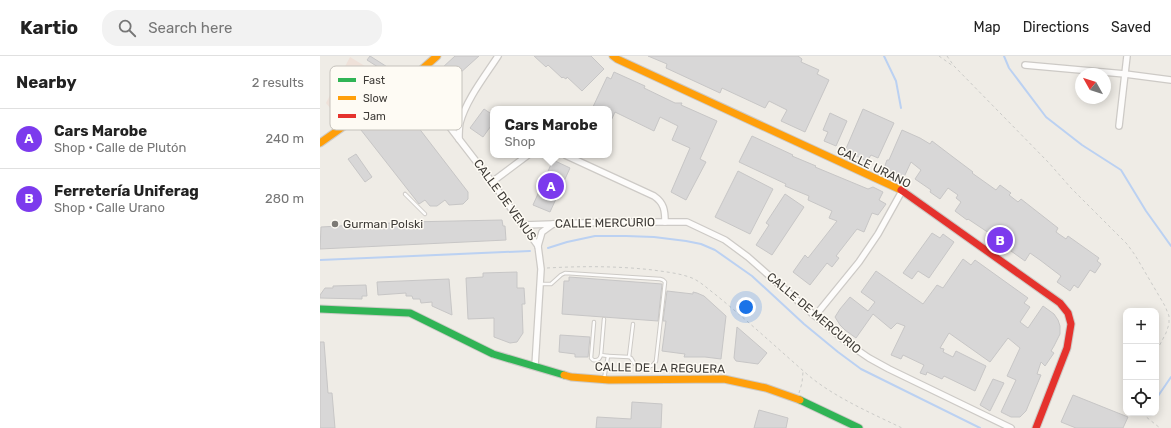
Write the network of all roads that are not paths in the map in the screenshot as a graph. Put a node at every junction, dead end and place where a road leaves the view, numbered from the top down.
1 (437, 56) edge
2 (498, 56) edge
3 (613, 56) edge
4 (1127, 56) edge
5 (1025, 65) dead end
6 (426, 66) edge
7 (1125, 74) junction
8 (1171, 80) edge
9 (462, 118) edge
10 (1119, 126) dead end
11 (338, 130) edge
12 (453, 130) edge
13 (460, 130) edge
14 (459, 138) junction
15 (320, 143) edge
16 (524, 158) edge
17 (572, 158) edge
18 (492, 182) junction
19 (902, 191) junction
20 (405, 194) dead end
21 (425, 214) dead end
22 (665, 222) junction
23 (687, 222) joint
24 (553, 224) junction
25 (524, 225) junction
26 (538, 246) junction
27 (540, 284) junction
28 (320, 309) edge
29 (815, 316) junction
30 (604, 319) dead end
31 (594, 322) dead end
32 (633, 324) dead end
33 (601, 355) junction
34 (608, 356) junction
35 (629, 357) junction
36 (535, 366) junction
37 (604, 380) junction
38 (859, 428) edge
39 (1011, 428) edge
40 (1036, 428) edge

1 - 6 street
2 - 9 street
3 - 19 street, CALLE URANO
4 - 7 street
5 - 7 street
7 - 8 street
7 - 10 street
11 - 15 street
12 - 14 street, CALLE DE VENUS
13 - 14 street
14 - 18 street, CALLE DE VENUS
16 - 18 street
17 - 22 street
18 - 25 street, CALLE DE VENUS
19 - 29 street
19 - 40 street, CALLE URANO
20 - 21 lane
22 - 23 street, CALLE MERCURIO
22 - 24 street, CALLE MERCURIO
23 - 29 street, CALLE DE MERCURIO
24 - 25 street, CALLE MERCURIO
24 - 26 street
25 - 26 street, CALLE DE VENUS
26 - 27 street, CALLE DE VENUS
27 - 35 lane
27 - 36 street, CALLE DE VENUS
28 - 36 street, CALLE DE LA REGUERA
29 - 39 street, CALLE DE MERCURIO
30 - 33 lane
31 - 33 lane
32 - 35 lane
33 - 34 lane
34 - 35 lane
34 - 37 lane
36 - 37 street, CALLE DE LA REGUERA
37 - 38 street, CALLE DE LA REGUERA

